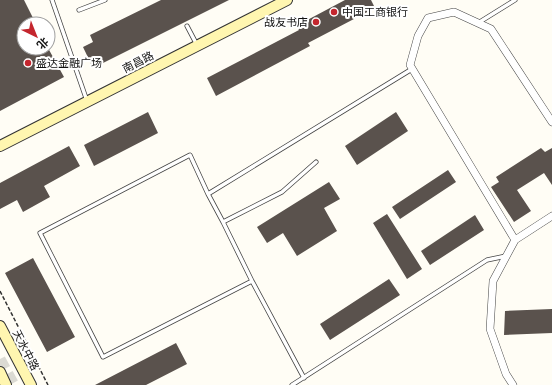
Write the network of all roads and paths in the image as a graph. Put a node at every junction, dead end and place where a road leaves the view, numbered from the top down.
1 (52, 0) edge
2 (105, 0) edge
3 (287, 0) edge
4 (514, 0) edge
5 (79, 10) dead end
6 (478, 23) junction
7 (187, 26) dead end
8 (197, 46) junction
9 (412, 69) junction
10 (87, 102) junction
11 (552, 122) edge
12 (0, 146) edge
13 (316, 162) dead end
14 (208, 194) junction
15 (552, 216) edge
16 (223, 222) junction
17 (515, 240) junction
18 (507, 256) junction
19 (252, 281) junction
20 (0, 291) edge
21 (0, 326) edge
22 (0, 372) edge
23 (304, 378) junction
24 (6, 385) edge
25 (31, 385) edge
26 (48, 385) edge
27 (292, 385) edge
28 (513, 385) edge

1 - 10 lane
2 - 5 lane
3 - 8 main road, 南昌路
4 - 6 lane
6 - 9 street
6 - 11 street
7 - 8 lane
8 - 10 main road, 南昌路
9 - 14 lane
9 - 17 street
10 - 12 main road, 南昌路
13 - 16 lane
14 - 16 lane
14 - 19 lane
15 - 17 street
16 - 19 lane
17 - 18 street
18 - 23 lane
18 - 28 street
19 - 23 lane
20 - 26 path
21 - 25 main road, 天水中路
22 - 24 main road
23 - 27 lane

